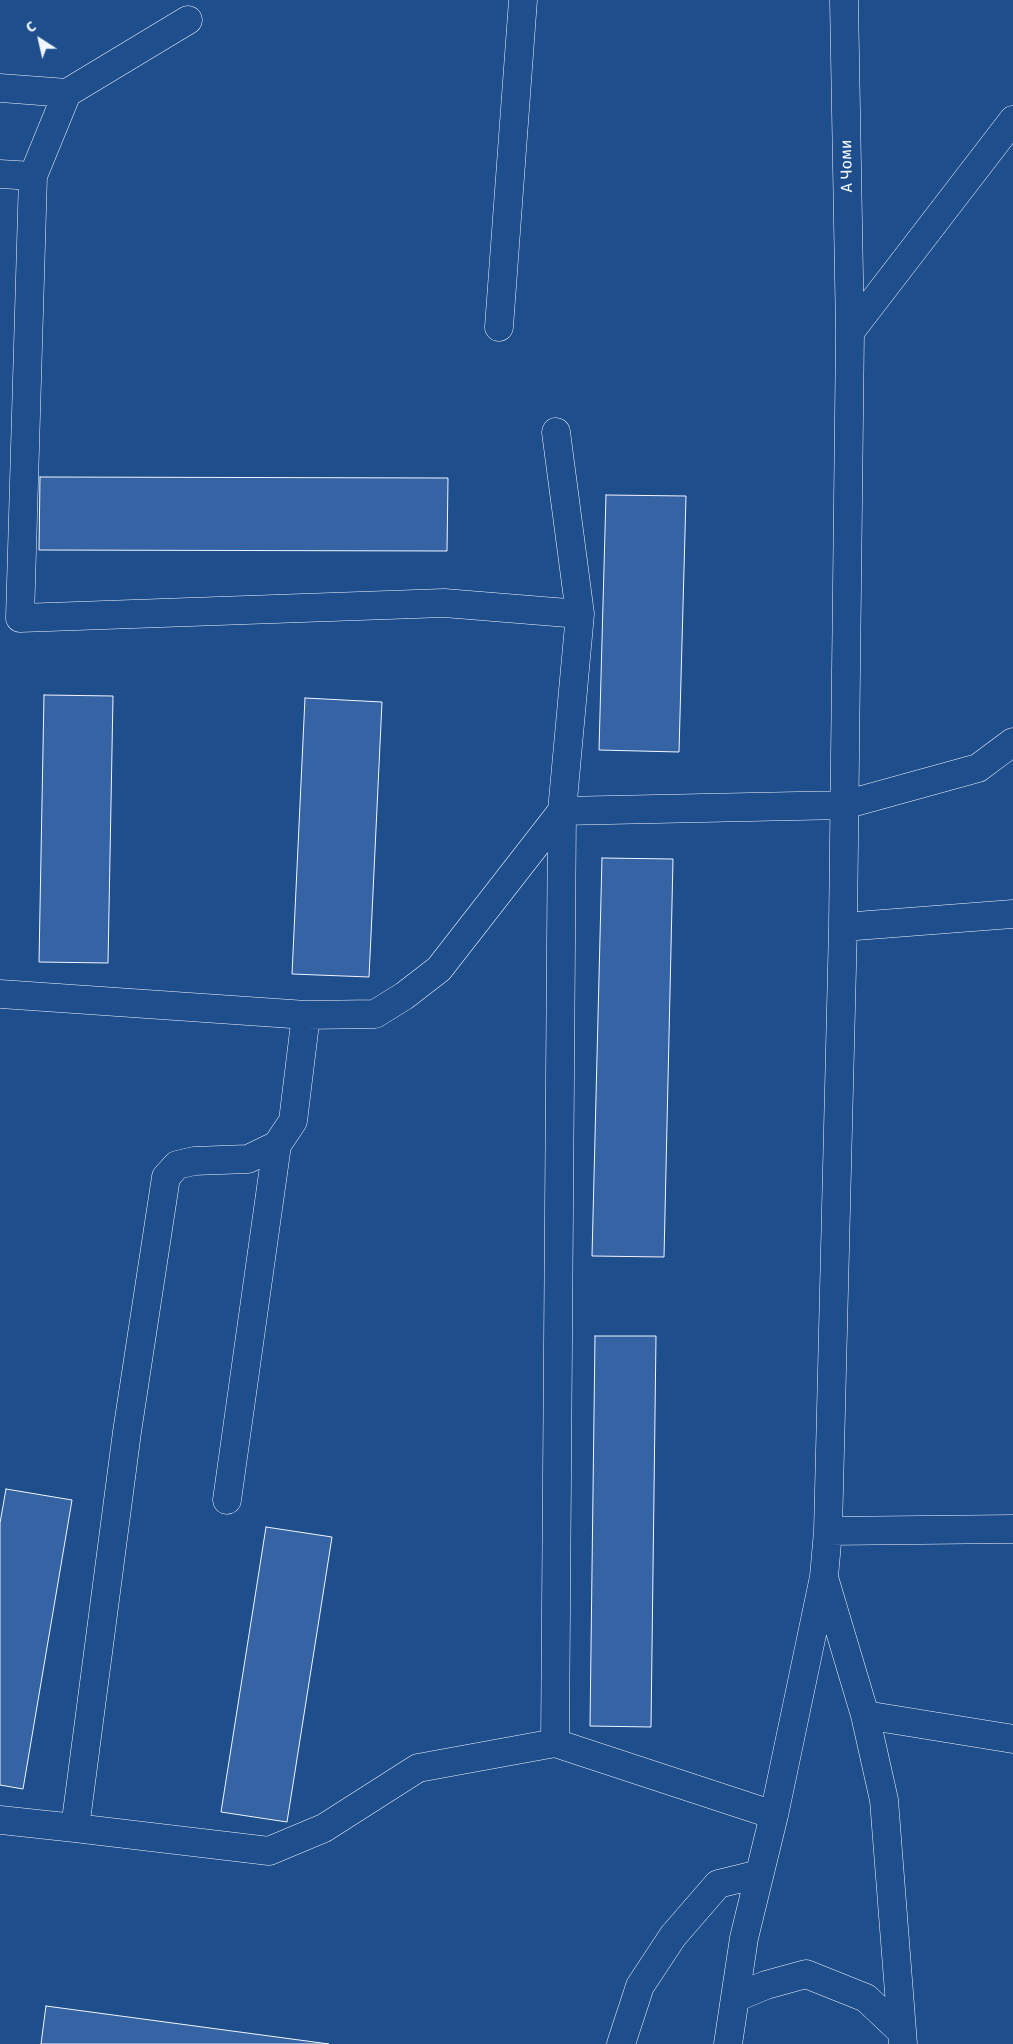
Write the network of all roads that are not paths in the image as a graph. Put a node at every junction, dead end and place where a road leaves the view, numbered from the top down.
1 (523, 0) edge
2 (844, 0) edge
3 (188, 20) dead end
4 (0, 88) edge
5 (67, 93) junction
6 (1013, 120) edge
7 (0, 174) edge
8 (33, 176) junction
9 (499, 328) dead end
10 (850, 332) junction
11 (556, 432) dead end
12 (580, 614) junction
13 (1013, 742) edge
14 (844, 805) junction
15 (562, 811) junction
16 (1013, 914) edge
17 (843, 927) junction
18 (0, 994) edge
19 (306, 1016) junction
20 (277, 1145) junction
21 (227, 1500) dead end
22 (1013, 1529) edge
23 (828, 1531) junction
24 (824, 1577) junction
25 (865, 1715) junction
26 (1013, 1739) edge
27 (555, 1743) junction
28 (774, 1815) junction
29 (0, 1820) edge
30 (74, 1828) junction
31 (760, 1874) junction
32 (735, 1998) junction
33 (903, 2038) edge
34 (621, 2044) edge
35 (728, 2044) edge

1 - 9 street
2 - 10 street, А Чоми
3 - 5 street
4 - 5 street
5 - 8 street
6 - 10 street
7 - 8 street
8 - 12 street
10 - 14 street, А Чоми
11 - 12 street
12 - 15 street
13 - 14 street
14 - 15 street
14 - 17 street, А Чоми
15 - 19 street
15 - 27 street
16 - 17 street
17 - 23 street, А Чоми
18 - 19 street
19 - 20 street
20 - 21 street
20 - 30 street
22 - 23 street
23 - 24 street, А Чоми
24 - 25 street
24 - 28 street
25 - 26 street
25 - 33 street
27 - 28 street
27 - 30 street
28 - 31 street
29 - 30 street
31 - 32 street
31 - 34 street
32 - 33 street
32 - 35 street

